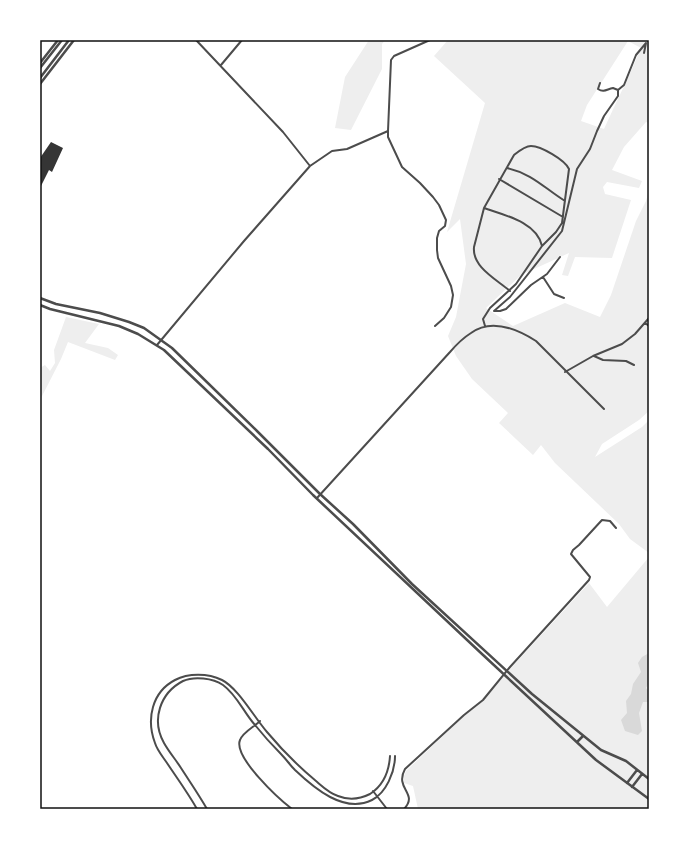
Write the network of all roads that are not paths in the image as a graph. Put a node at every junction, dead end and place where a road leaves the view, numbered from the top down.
1 (58, 40) edge
2 (62, 40) edge
3 (69, 40) edge
4 (74, 40) edge
5 (196, 40) edge
6 (242, 40) edge
7 (430, 40) edge
8 (644, 53) dead end
9 (40, 62) edge
10 (221, 66) junction
11 (40, 68) edge
12 (40, 78) edge
13 (600, 83) dead end
14 (40, 84) edge
15 (618, 90) junction
16 (388, 131) junction
17 (310, 166) junction
18 (507, 168) junction
19 (499, 179) junction
20 (566, 201) junction
21 (484, 208) junction
22 (563, 217) junction
23 (542, 246) junction
24 (560, 257) dead end
25 (543, 277) junction
26 (510, 291) junction
27 (40, 298) edge
28 (564, 298) dead end
29 (40, 305) edge
30 (649, 318) edge
31 (645, 323) junction
32 (435, 326) dead end
33 (485, 326) junction
34 (649, 326) edge
35 (161, 339) junction
36 (157, 345) junction
37 (593, 356) junction
38 (634, 365) dead end
39 (565, 372) junction
40 (604, 409) dead end
41 (320, 494) junction
42 (316, 498) junction
43 (616, 528) dead end
44 (507, 671) junction
45 (504, 674) junction
46 (532, 694) junction
47 (529, 697) junction
48 (260, 721) junction
49 (255, 726) junction
50 (583, 736) junction
51 (577, 742) junction
52 (390, 756) dead end
53 (396, 756) dead end
54 (637, 770) junction
55 (642, 774) junction
56 (649, 779) edge
57 (627, 783) junction
58 (632, 787) junction
59 (373, 791) junction
60 (377, 796) junction
61 (649, 800) edge
62 (197, 809) edge
63 (207, 809) edge
64 (292, 809) edge
65 (387, 809) edge
66 (404, 809) edge

1 - 9 street
2 - 11 street
3 - 12 street
4 - 14 street
5 - 10 street
6 - 10 street
7 - 16 street
8 - 15 street
10 - 17 street
13 - 15 street
15 - 25 street
16 - 17 street
16 - 32 street
17 - 35 street
18 - 19 street
18 - 20 street
18 - 20 street
19 - 21 street
19 - 22 street
20 - 22 street
21 - 23 street
21 - 26 street
22 - 23 street
23 - 26 street
24 - 25 street
25 - 28 street
26 - 33 street
27 - 35 street
29 - 36 street
30 - 31 street
31 - 34 street
31 - 37 street
33 - 39 street
33 - 41 street
35 - 36 street
35 - 41 street
36 - 42 street
37 - 38 street
37 - 39 street
39 - 40 street
41 - 42 street
41 - 44 street
42 - 45 street
43 - 44 street
44 - 45 street
44 - 46 street
45 - 47 street
45 - 66 street
46 - 47 street
46 - 50 street
47 - 51 street
48 - 49 street
48 - 59 street
48 - 62 street
49 - 60 street
49 - 63 street
49 - 64 street
50 - 51 street
50 - 54 street
51 - 57 street
52 - 59 street
53 - 60 street
54 - 55 street
54 - 57 street
55 - 56 street
55 - 58 street
57 - 58 street
58 - 61 street
59 - 60 street
60 - 65 street

